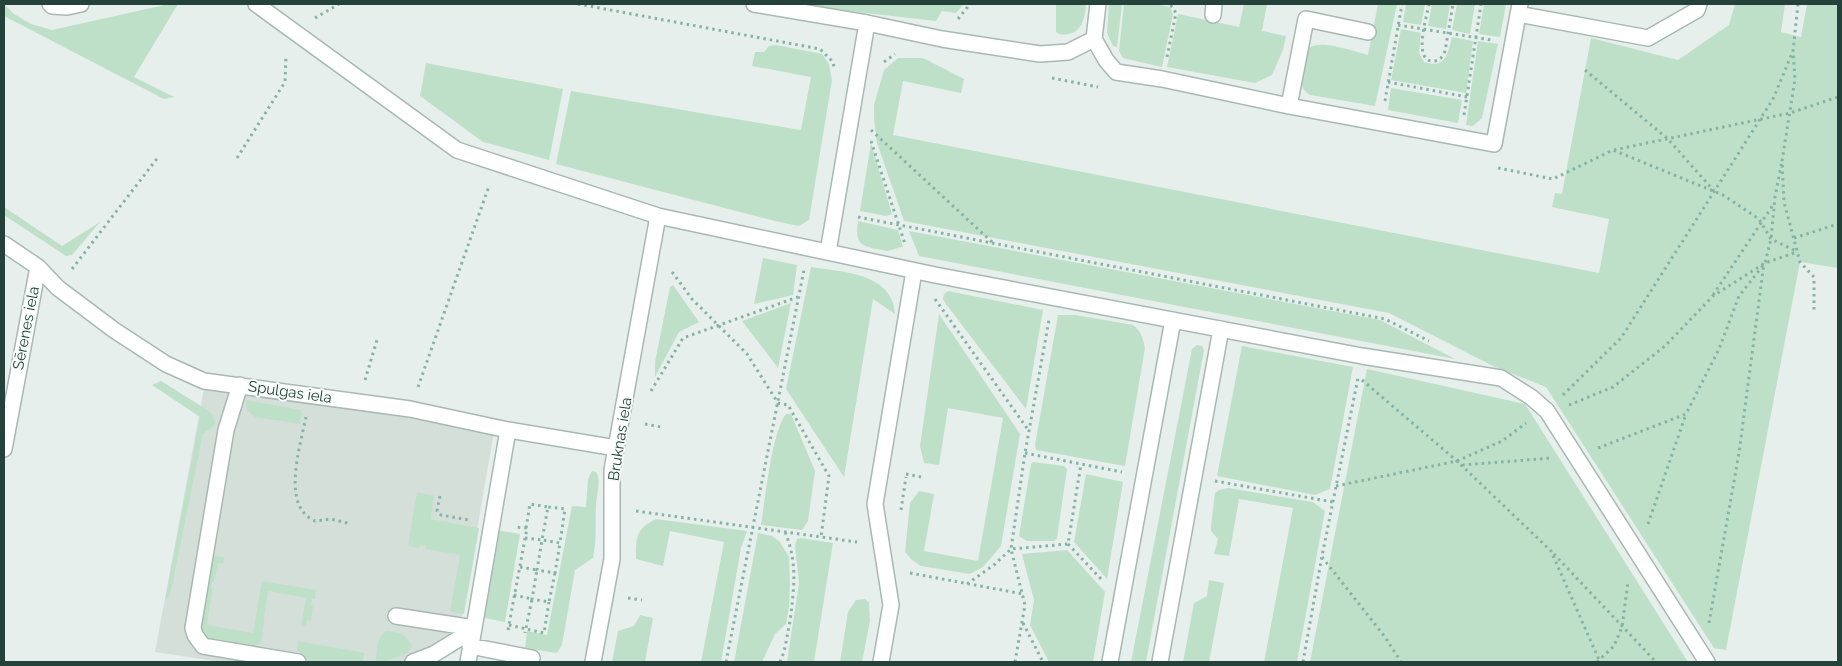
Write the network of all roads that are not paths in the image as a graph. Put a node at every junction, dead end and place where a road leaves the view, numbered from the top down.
1 (50, 4) edge
2 (81, 4) edge
3 (256, 4) edge
4 (754, 4) edge
5 (1098, 4) edge
6 (1699, 4) edge
7 (1519, 9) edge
8 (867, 23) junction
9 (1368, 32) dead end
10 (1094, 39) junction
11 (1289, 106) junction
12 (658, 216) junction
13 (4, 244) edge
14 (828, 252) junction
15 (38, 267) junction
16 (914, 271) junction
17 (1174, 320) junction
18 (1221, 329) junction
19 (240, 385) junction
20 (508, 430) junction
21 (616, 448) junction
22 (4, 449) edge
23 (396, 616) dead end
24 (474, 629) junction
25 (470, 646) junction
26 (526, 657) road end
27 (298, 662) edge
28 (413, 662) edge
29 (468, 662) edge
30 (592, 662) edge
31 (881, 662) edge
32 (1110, 662) edge
33 (1160, 662) edge
34 (1707, 662) edge

1 - 2 street
3 - 12 street
4 - 8 street
5 - 10 street
6 - 7 street
7 - 11 street
8 - 10 street
8 - 14 street
9 - 11 street
10 - 11 street
12 - 14 street
12 - 21 street, Bruknas iela
13 - 15 street, Spulgas iela
14 - 16 street
15 - 19 street, Spulgas iela
15 - 22 street, Sērenes iela
16 - 17 street
16 - 31 street
17 - 18 street
17 - 32 street
18 - 33 street
18 - 34 street
19 - 20 street, Spulgas iela
19 - 27 street
20 - 21 street, Spulgas iela
20 - 24 street
21 - 30 street, Bruknas iela
23 - 24 street
24 - 25 street
24 - 28 street
25 - 26 street
25 - 29 street

